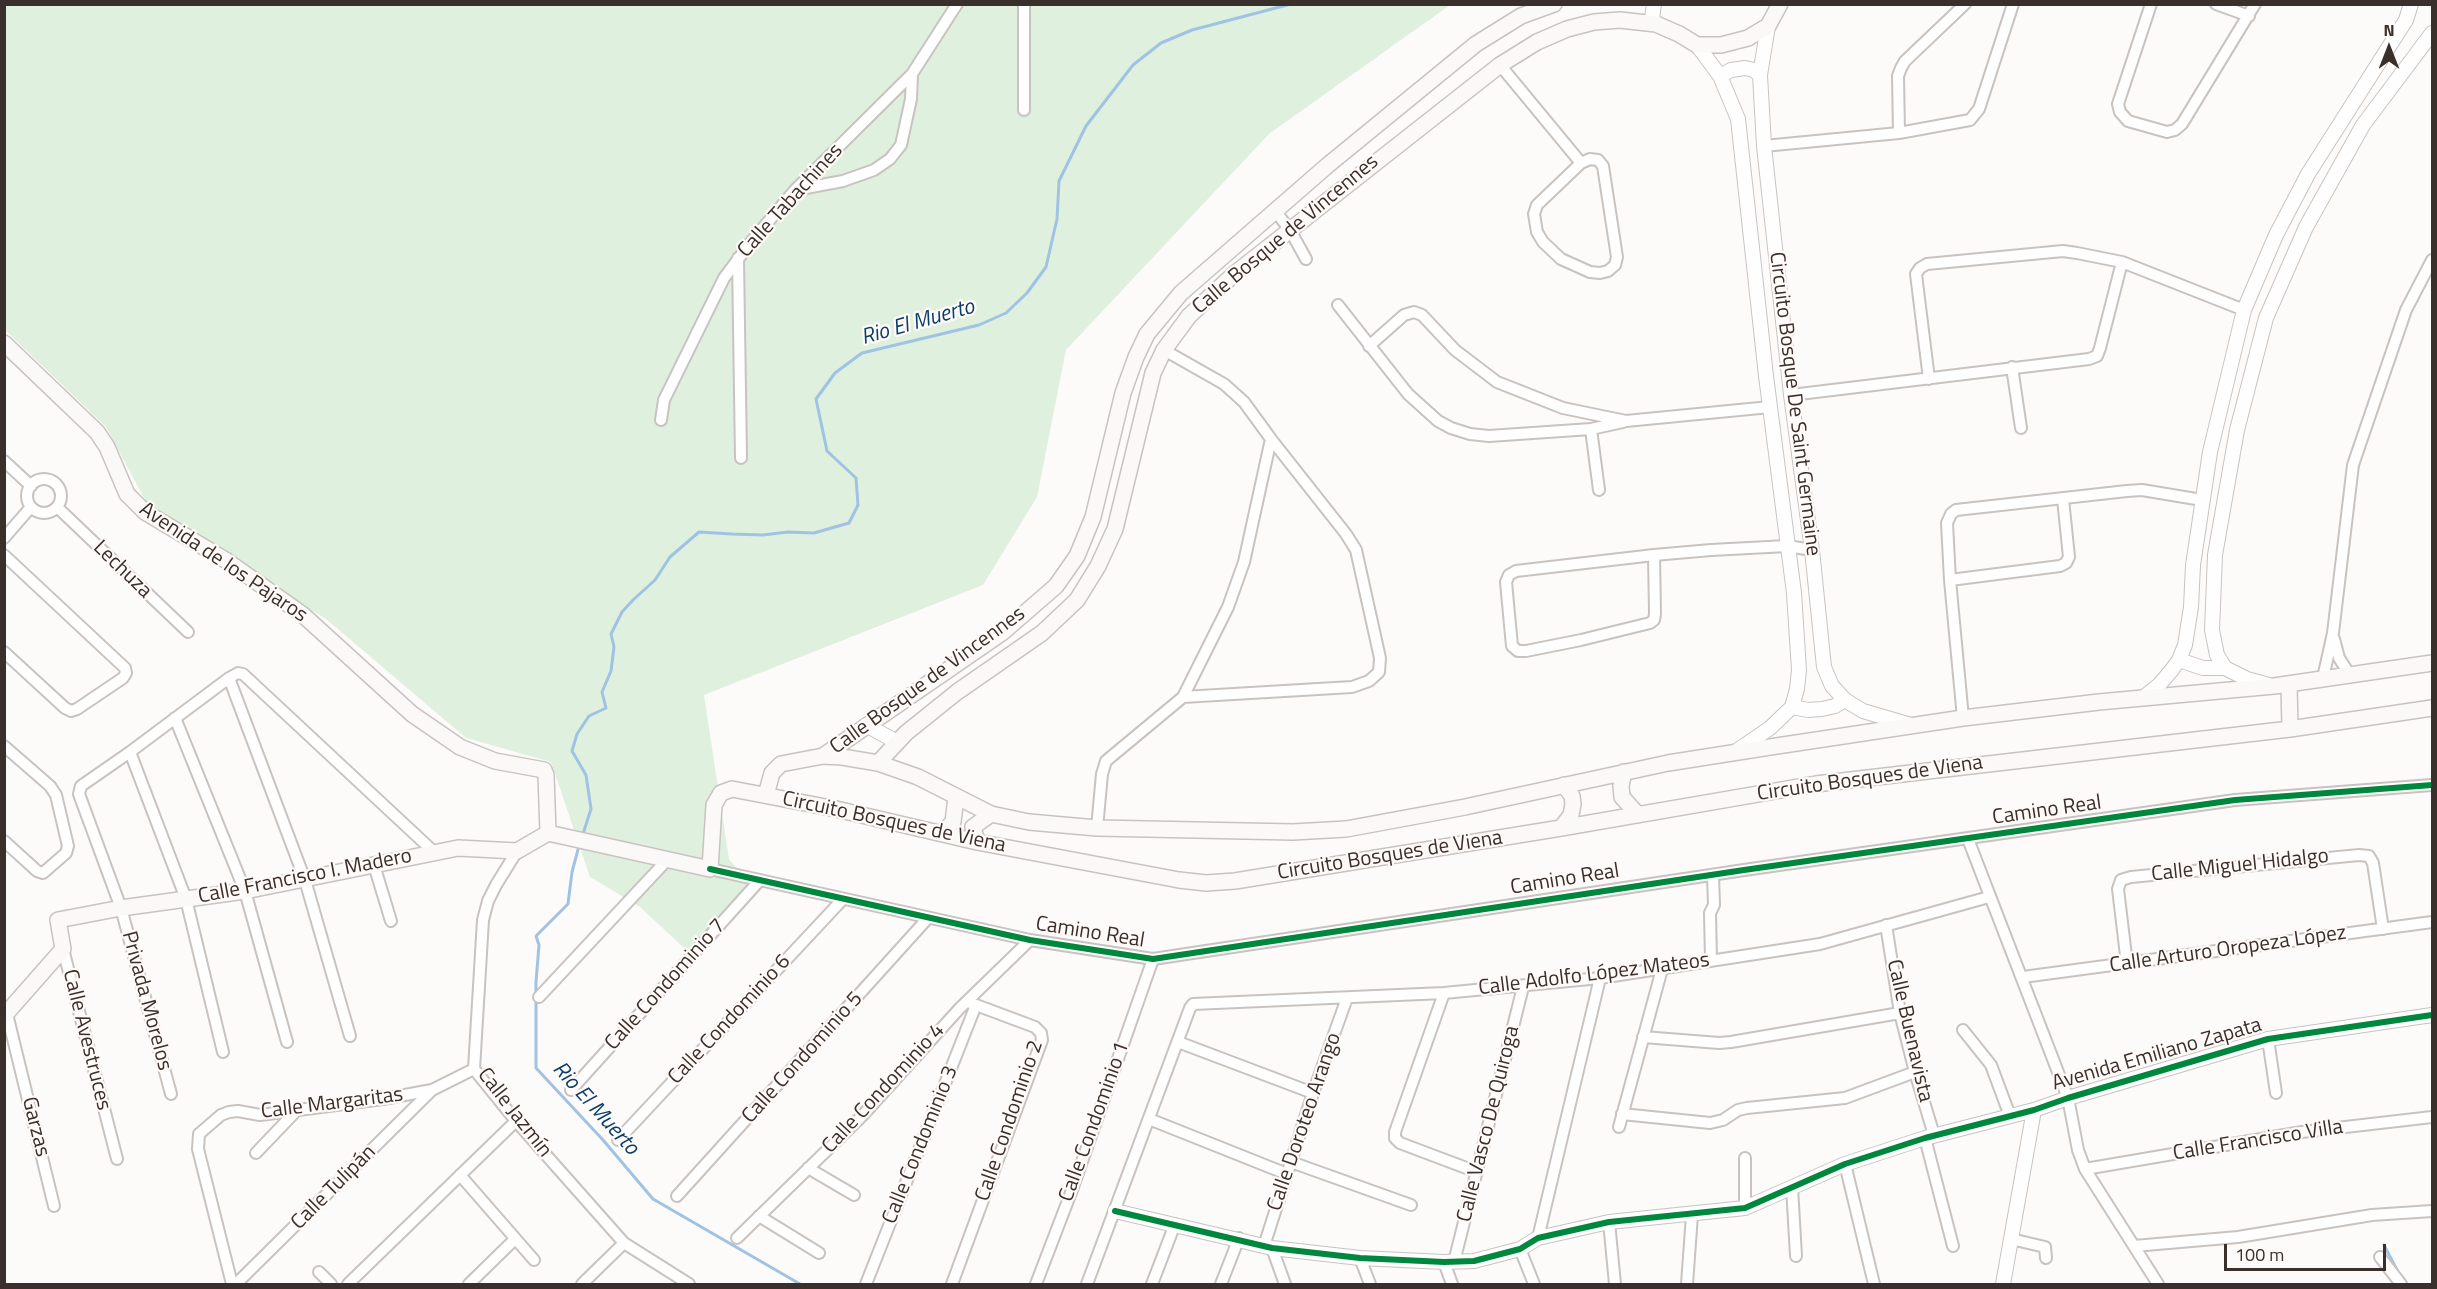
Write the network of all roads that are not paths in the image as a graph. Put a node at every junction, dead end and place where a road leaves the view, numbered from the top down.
1 (957, 4) edge
2 (1024, 4) edge
3 (1554, 4) edge
4 (1654, 4) edge
5 (1780, 4) edge
6 (1965, 4) edge
7 (2013, 4) edge
8 (2151, 4) edge
9 (2216, 4) edge
10 (2255, 4) edge
11 (2411, 4) edge
12 (2249, 16) junction
13 (1656, 24) junction
14 (1768, 26) junction
15 (2433, 33) edge
16 (1697, 45) junction
17 (1500, 64) junction
18 (912, 74) junction
19 (1760, 75) junction
20 (1720, 76) junction
21 (1024, 110) dead end
22 (1899, 133) junction
23 (1764, 146) junction
24 (1581, 163) junction
25 (795, 190) junction
26 (1276, 212) junction
27 (1290, 230) junction
28 (738, 258) junction
29 (1306, 259) dead end
30 (2433, 260) edge
31 (2122, 262) junction
32 (1338, 305) dead end
33 (2244, 310) junction
34 (4, 343) edge
35 (1369, 346) junction
36 (1164, 350) junction
37 (2012, 367) junction
38 (1929, 379) junction
39 (1791, 395) junction
40 (1770, 407) junction
41 (661, 420) dead end
42 (1626, 421) junction
43 (2021, 428) dead end
44 (1591, 429) junction
45 (1271, 439) junction
46 (741, 458) dead end
47 (4, 461) edge
48 (31, 486) junction
49 (1599, 490) dead end
50 (2063, 499) junction
51 (2202, 500) junction
52 (32, 507) junction
53 (57, 507) junction
54 (4, 538) edge
55 (1787, 546) junction
56 (1812, 549) junction
57 (4, 555) edge
58 (1654, 555) junction
59 (1950, 580) junction
60 (188, 632) dead end
61 (2333, 633) junction
62 (4, 652) edge
63 (2179, 660) junction
64 (2433, 663) edge
65 (2225, 668) junction
66 (2350, 675) junction
67 (229, 678) junction
68 (2323, 678) junction
69 (2281, 685) junction
70 (1184, 697) junction
71 (2143, 698) junction
72 (1845, 700) junction
73 (1792, 707) junction
74 (2433, 708) edge
75 (175, 718) junction
76 (1963, 718) junction
77 (866, 725) junction
78 (1916, 726) junction
79 (2290, 729) junction
80 (897, 742) junction
81 (4, 746) edge
82 (130, 752) junction
83 (1735, 752) junction
84 (823, 756) junction
85 (878, 763) junction
86 (1624, 772) junction
87 (1564, 785) junction
88 (2433, 785) edge
89 (766, 795) junction
90 (956, 797) junction
91 (991, 814) junction
92 (1638, 815) junction
93 (1097, 828) junction
94 (1561, 828) junction
95 (942, 833) junction
96 (552, 835) junction
97 (1968, 839) junction
98 (4, 841) edge
99 (977, 842) junction
100 (517, 851) junction
101 (434, 852) junction
102 (668, 859) junction
103 (374, 865) junction
104 (710, 869) junction
105 (1713, 874) junction
106 (305, 880) junction
107 (760, 880) junction
108 (245, 891) junction
109 (1989, 897) junction
110 (186, 899) junction
111 (842, 900) junction
112 (121, 908) junction
113 (928, 918) junction
114 (58, 920) joint
115 (391, 921) dead end
116 (2433, 922) edge
117 (1886, 925) junction
118 (2383, 928) junction
119 (1030, 940) junction
120 (63, 949) junction
121 (1153, 959) junction
122 (1711, 961) junction
123 (2127, 964) junction
124 (1662, 969) junction
125 (2023, 976) junction
126 (1600, 978) junction
127 (1523, 987) junction
128 (1444, 993) junction
129 (539, 997) dead end
130 (1347, 998) junction
131 (972, 1004) junction
132 (1900, 1013) junction
133 (6, 1015) edge
134 (2433, 1015) edge
135 (1963, 1030) dead end
136 (350, 1036) dead end
137 (1643, 1037) junction
138 (2268, 1039) junction
139 (287, 1042) dead end
140 (1178, 1042) junction
141 (224, 1052) dead end
142 (474, 1069) junction
143 (1915, 1072) junction
144 (432, 1090) junction
145 (571, 1090) dead end
146 (1313, 1093) junction
147 (2276, 1093) dead end
148 (171, 1094) dead end
149 (2068, 1098) junction
150 (298, 1109) junction
151 (2034, 1110) junction
152 (1622, 1114) junction
153 (2010, 1116) junction
154 (2433, 1118) edge
155 (1149, 1119) junction
156 (516, 1120) junction
157 (1619, 1127) dead end
158 (1930, 1137) junction
159 (618, 1140) dead end
160 (256, 1153) dead end
161 (1745, 1158) dead end
162 (117, 1159) dead end
163 (1291, 1162) junction
164 (1845, 1164) junction
165 (808, 1168) junction
166 (2085, 1168) junction
167 (1477, 1172) junction
168 (1287, 1174) junction
169 (459, 1175) junction
170 (1792, 1187) junction
171 (854, 1195) dead end
172 (677, 1196) dead end
173 (1411, 1204) dead end
174 (54, 1206) dead end
175 (1745, 1208) junction
176 (1115, 1210) junction
177 (2433, 1211) edge
178 (1692, 1215) junction
179 (759, 1216) junction
180 (1609, 1222) junction
181 (1175, 1224) junction
182 (737, 1238) dead end
183 (1239, 1238) junction
184 (1539, 1238) junction
185 (515, 1239) junction
186 (2011, 1239) junction
187 (624, 1243) junction
188 (1953, 1246) dead end
189 (2134, 1246) junction
190 (1268, 1247) junction
191 (1520, 1249) junction
192 (819, 1253) dead end
193 (1796, 1256) dead end
194 (2380, 1257) dead end
195 (1360, 1258) junction
196 (2046, 1258) dead end
197 (534, 1260) dead end
198 (1449, 1262) junction
199 (319, 1272) dead end
200 (234, 1284) edge
201 (331, 1284) edge
202 (348, 1284) edge
203 (469, 1284) edge
204 (582, 1284) edge
205 (689, 1284) edge
206 (866, 1284) edge
207 (952, 1284) edge
208 (1036, 1284) edge
209 (1087, 1284) edge
210 (1152, 1284) edge
211 (1221, 1284) edge
212 (1285, 1284) edge
213 (1370, 1284) edge
214 (1452, 1284) edge
215 (1534, 1284) edge
216 (1615, 1284) edge
217 (1688, 1284) edge
218 (1874, 1284) edge
219 (2003, 1284) edge
220 (2158, 1284) edge
221 (2401, 1284) edge

1 - 18 street, Calle Tabachines
2 - 21 street
3 - 26 main road, Calle Bosque de Vincennes
4 - 13 street
5 - 14 main road
6 - 22 street
7 - 22 street
8 - 12 street
9 - 12 street
10 - 12 street
11 - 33 street
13 - 16 main road, Calle Bosque de Vincennes
13 - 17 main road, Calle Bosque de Vincennes
14 - 16 main road
14 - 19 street, Circuito Bosque De Saint Germaine
15 - 65 street
16 - 20 street
17 - 24 street
17 - 27 main road, Calle Bosque de Vincennes
18 - 25 street, Calle Tabachines
18 - 25 street
19 - 20 street
19 - 23 street, Circuito Bosque De Saint Germaine
20 - 40 street
22 - 23 street
23 - 39 street, Circuito Bosque De Saint Germaine
24 - 24 street
25 - 28 street, Calle Tabachines
26 - 27 street
26 - 77 main road, Calle Bosque de Vincennes
27 - 29 street
27 - 36 main road, Calle Bosque de Vincennes
28 - 41 street, Calle Tabachines
28 - 46 street
30 - 61 street
31 - 33 street
31 - 37 street
31 - 38 street
32 - 35 street
33 - 51 street
34 - 96 main road, Avenida de los Pajaros
35 - 42 street
35 - 44 street
36 - 45 street
36 - 80 main road, Calle Bosque de Vincennes
37 - 38 street
37 - 43 street
38 - 39 street
39 - 56 street, Circuito Bosque De Saint Germaine
40 - 42 street
40 - 55 street
42 - 44 street
44 - 49 street
45 - 70 street
45 - 70 street
47 - 48 street
48 - 52 street
48 - 53 street
50 - 51 street
50 - 59 street
50 - 59 street
51 - 63 street
52 - 53 street
52 - 54 street
53 - 60 street, Lechuza
55 - 56 street
55 - 58 street
55 - 73 street
56 - 72 street, Circuito Bosque De Saint Germaine
57 - 62 street
58 - 58 street
59 - 76 street
61 - 66 street
61 - 68 street
63 - 65 street
63 - 71 street
64 - 66 main road, Circuito Bosques de Viena
65 - 69 street
66 - 68 main road, Circuito Bosques de Viena
67 - 75 street
67 - 101 street
67 - 106 street
68 - 69 main road, Circuito Bosques de Viena
69 - 71 main road, Circuito Bosques de Viena
69 - 79 main road
70 - 93 street
71 - 76 main road, Circuito Bosques de Viena
72 - 73 street
72 - 78 street, Circuito Bosque De Saint Germaine
73 - 83 street
74 - 79 main road, Circuito Bosques de Viena
75 - 82 street
75 - 108 street
76 - 78 main road, Circuito Bosques de Viena
77 - 80 street
77 - 84 main road, Calle Bosque de Vincennes
78 - 83 main road, Circuito Bosques de Viena
79 - 92 main road, Circuito Bosques de Viena
80 - 85 main road, Calle Bosque de Vincennes
81 - 98 street
82 - 110 street
82 - 112 street, Privada Morelos
83 - 86 main road, Circuito Bosques de Viena
84 - 85 main road, Circuito Bosques de Viena
84 - 89 main road, Circuito Bosques de Viena
85 - 90 main road, Circuito Bosques de Viena
86 - 87 main road, Circuito Bosques de Viena
86 - 92 main road
87 - 93 main road, Circuito Bosques de Viena
87 - 94 main road
88 - 97 street, Camino Real
89 - 95 main road, Circuito Bosques de Viena
89 - 104 main road
90 - 91 main road, Circuito Bosques de Viena
90 - 95 main road
91 - 93 main road, Circuito Bosques de Viena
91 - 99 main road
92 - 94 main road, Circuito Bosques de Viena
94 - 99 main road, Circuito Bosques de Viena
95 - 99 main road, Circuito Bosques de Viena
96 - 100 main road
96 - 102 main road, Camino Real
97 - 105 street, Camino Real
97 - 109 street
100 - 101 main road, Calle Francisco I. Madero
100 - 142 street, Calle Jazmín
101 - 103 main road, Calle Francisco I. Madero
102 - 104 main road, Camino Real
102 - 129 street
103 - 106 main road, Calle Francisco I. Madero
103 - 115 street
104 - 107 street, Camino Real
105 - 121 street, Camino Real
105 - 122 street
106 - 108 main road, Calle Francisco I. Madero
106 - 136 street
107 - 111 street, Camino Real
107 - 145 street, Calle Condominio 7
108 - 110 main road, Calle Francisco I. Madero
108 - 139 street
109 - 117 street, Calle Adolfo López Mateos
109 - 125 street
110 - 112 main road, Calle Francisco I. Madero
110 - 141 street
111 - 113 street, Camino Real
111 - 159 street, Calle Condominio 6
112 - 114 main road, Calle Francisco I. Madero
112 - 148 street, Privada Morelos
113 - 119 street, Camino Real
113 - 172 street, Calle Condominio 5
114 - 120 main road, Calle Avestruces
116 - 118 street, Calle Arturo Oropeza López
117 - 122 street, Calle Adolfo López Mateos
117 - 132 street, Calle Buenavista
118 - 123 street, Calle Arturo Oropeza López
118 - 123 street, Calle Miguel Hidalgo
119 - 121 street, Camino Real
119 - 131 street, Calle Condominio 4
120 - 133 main road
120 - 162 street, Calle Avestruces
121 - 208 street, Calle Condominio 1
122 - 124 street, Calle Adolfo López Mateos
123 - 125 street, Calle Arturo Oropeza López
124 - 126 street, Calle Adolfo López Mateos
124 - 137 street
125 - 149 street
126 - 127 street, Calle Adolfo López Mateos
126 - 184 street
127 - 128 street, Calle Adolfo López Mateos
127 - 167 street, Calle Vasco De Quiroga
128 - 130 street, Calle Adolfo López Mateos
128 - 167 street
130 - 140 street, Calle Adolfo López Mateos
130 - 146 street, Calle Doroteo Arango
131 - 165 street, Calle Condominio 4
131 - 206 street, Calle Condominio 3
131 - 207 street, Calle Condominio 2
132 - 137 street
132 - 143 street, Calle Buenavista
133 - 174 street, Garzas
134 - 138 street, Avenida Emiliano Zapata
135 - 153 street
137 - 152 street
138 - 147 street
138 - 149 street, Avenida Emiliano Zapata
140 - 146 street
140 - 155 street
142 - 144 street, Calle Margaritas
142 - 156 street, Calle Jazmín
143 - 152 street
143 - 158 street, Calle Buenavista
144 - 150 street, Calle Margaritas
144 - 200 street, Calle Tulipán
146 - 163 street, Calle Doroteo Arango
149 - 151 street, Avenida Emiliano Zapata
149 - 166 street
150 - 160 street
150 - 200 street, Calle Margaritas
151 - 153 street
151 - 186 street, Avenida Emiliano Zapata
152 - 157 street
153 - 158 street
154 - 166 street, Calle Francisco Villa
155 - 168 street
155 - 176 street
156 - 169 street
156 - 187 street, Calle Jazmín
158 - 164 street
158 - 188 street, Calle Buenavista
161 - 175 street
163 - 168 street, Calle Doroteo Arango
163 - 173 street
164 - 170 street
164 - 218 street
165 - 171 street
165 - 179 street, Calle Condominio 4
166 - 189 street
167 - 198 street, Calle Vasco De Quiroga
168 - 190 street, Calle Doroteo Arango
169 - 185 street
169 - 202 street
170 - 175 street
170 - 193 street
175 - 178 street
176 - 181 street
176 - 209 street
177 - 189 street
178 - 180 street
178 - 217 street
179 - 182 street, Calle Condominio 4
179 - 192 street
180 - 184 street
180 - 216 street
181 - 183 street
181 - 210 street
183 - 190 street
183 - 211 street
184 - 191 street
185 - 197 street
185 - 203 street
186 - 196 street
186 - 219 street, Avenida Emiliano Zapata
187 - 204 street
187 - 205 street, Calle Jazmín
189 - 220 street
190 - 195 street
190 - 212 street
191 - 198 street
191 - 215 street
194 - 221 street
195 - 198 street
195 - 213 street
198 - 214 street
199 - 201 street

